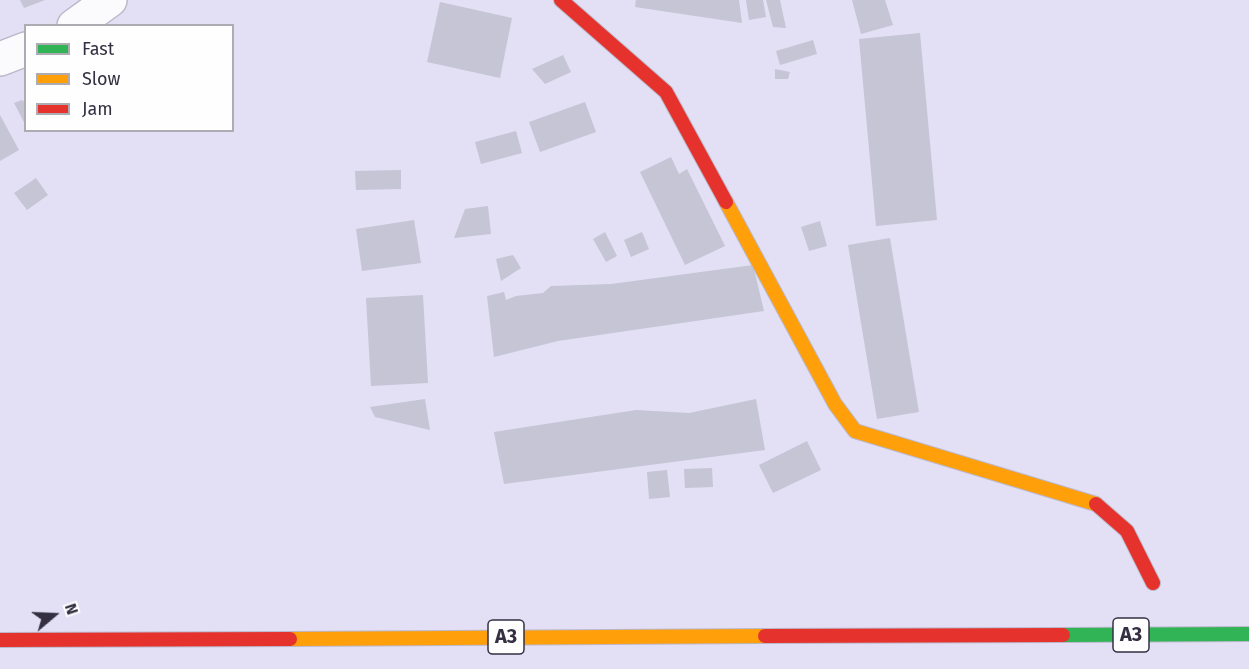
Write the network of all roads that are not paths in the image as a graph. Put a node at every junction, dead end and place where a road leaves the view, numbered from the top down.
1 (110, 0) edge
2 (561, 0) edge
3 (77, 24) edge
4 (24, 50) edge
5 (0, 59) edge
6 (1153, 583) dead end
7 (1249, 634) edge
8 (0, 640) edge

1 - 3 street
2 - 6 main road
4 - 5 street
7 - 8 main road, A3

